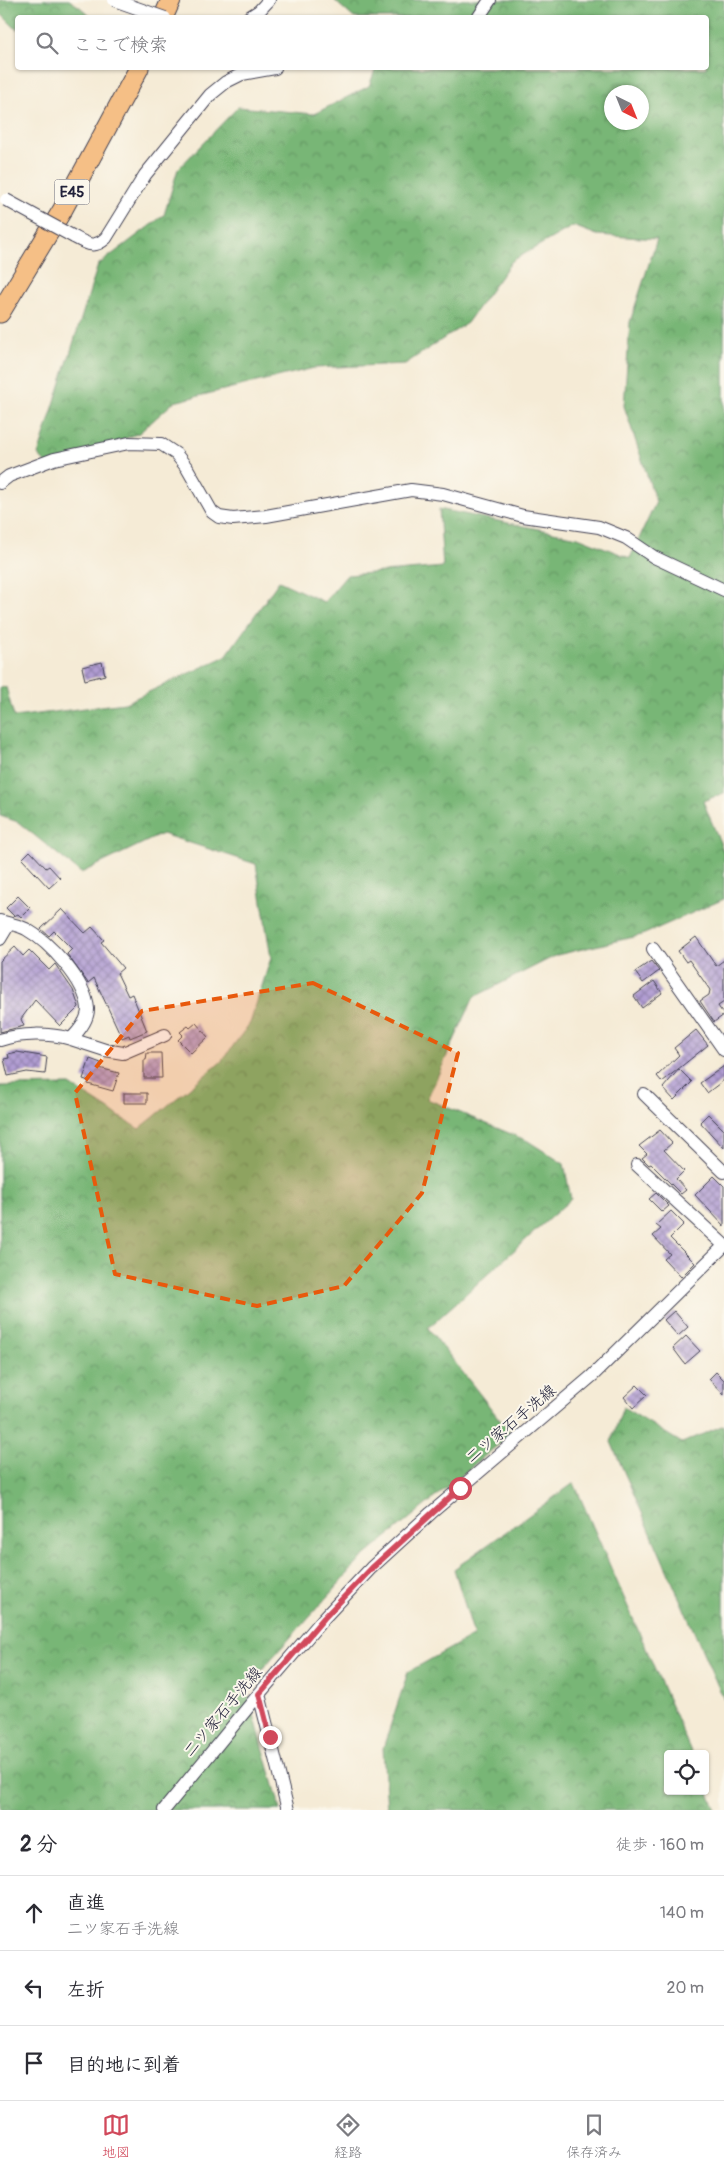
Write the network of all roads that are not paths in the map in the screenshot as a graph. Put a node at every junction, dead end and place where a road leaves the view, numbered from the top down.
1 (114, 0) edge
2 (171, 0) edge
3 (269, 0) edge
4 (490, 0) edge
5 (156, 15) edge
6 (165, 15) edge
7 (253, 15) edge
8 (480, 15) edge
9 (138, 70) edge
10 (264, 70) edge
11 (3, 197) edge
12 (0, 313) edge
13 (0, 483) edge
14 (724, 590) edge
15 (5, 922) edge
16 (0, 939) edge
17 (653, 949) dead end
18 (166, 1035) dead end
19 (71, 1039) junction
20 (0, 1040) edge
21 (724, 1050) edge
22 (644, 1094) dead end
23 (637, 1165) dead end
24 (724, 1172) edge
25 (724, 1245) edge
26 (259, 1694) junction
27 (164, 1810) edge
28 (288, 1810) edge

1 - 5 street, bridge
2 - 6 highway
3 - 7 street
4 - 8 street
9 - 12 highway, E45
10 - 11 street, bridge
13 - 14 street
15 - 16 street
15 - 19 street
17 - 21 street
18 - 19 street
19 - 20 street
22 - 24 street
23 - 25 street
25 - 26 street, 二ツ家石手洗線
26 - 27 street, 二ツ家石手洗線
26 - 28 street

